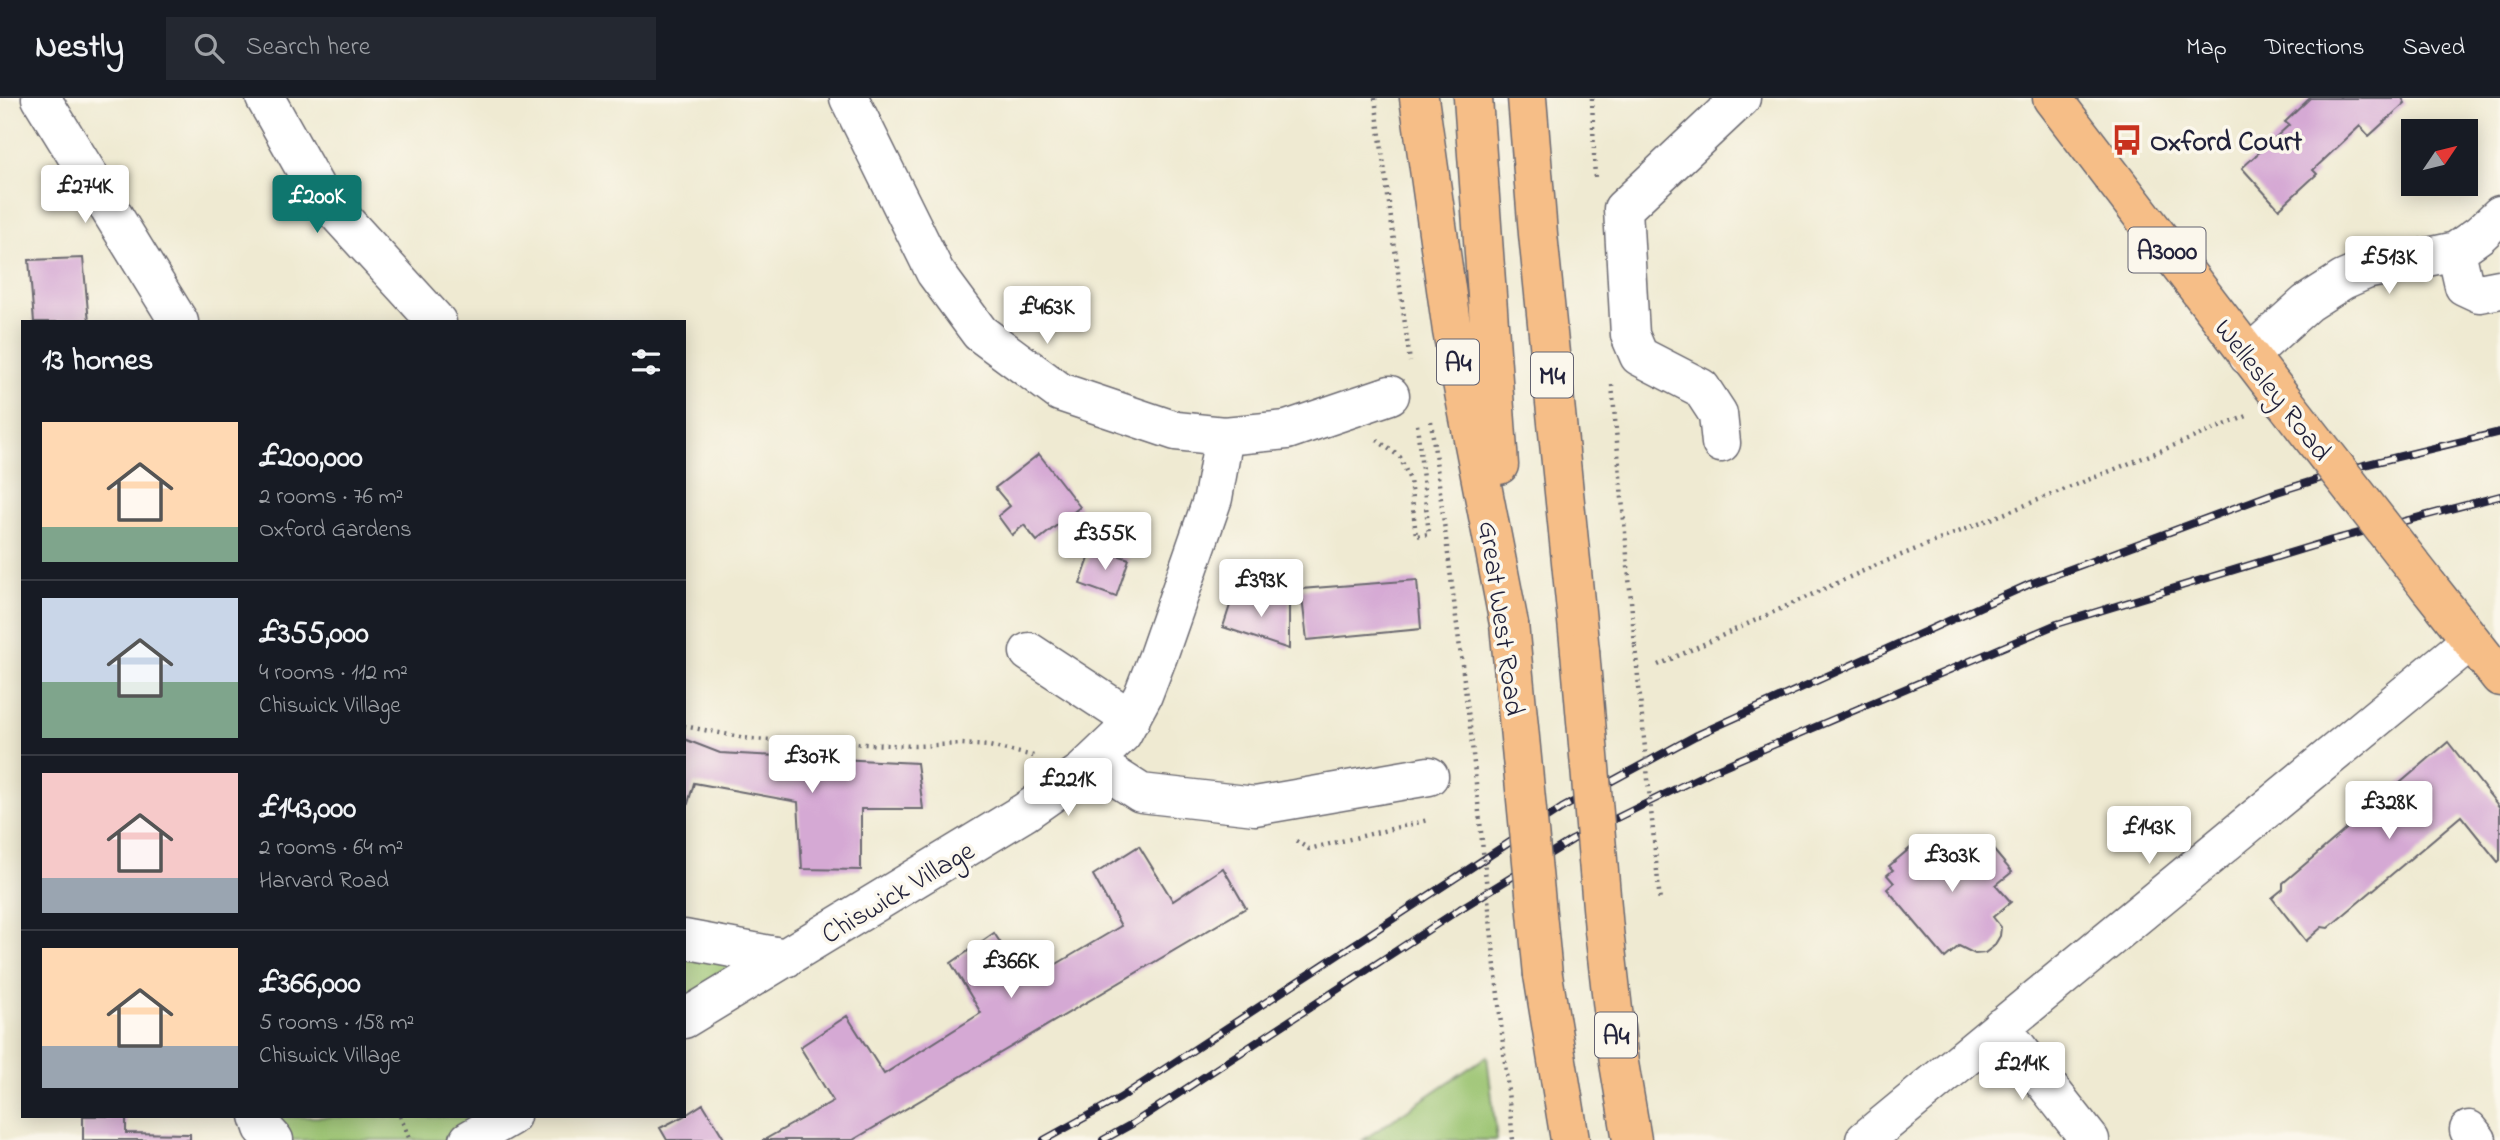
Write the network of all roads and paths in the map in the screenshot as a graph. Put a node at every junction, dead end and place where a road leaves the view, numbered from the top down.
1 (41, 98) edge
2 (265, 98) edge
3 (849, 98) edge
4 (1375, 98) edge
5 (1419, 98) edge
6 (1473, 98) edge
7 (1527, 98) edge
8 (1552, 98) edge
9 (1741, 98) edge
10 (2052, 98) edge
11 (2500, 215) edge
12 (2456, 251) junction
13 (2500, 289) edge
14 (178, 320) edge
15 (435, 320) edge
16 (2248, 356) junction
17 (1374, 400) junction
18 (1430, 414) dead end
19 (2249, 415) dead end
20 (1417, 424) dead end
21 (1224, 436) junction
22 (1721, 443) dead end
23 (1509, 624) junction
24 (2470, 640) junction
25 (1635, 646) dead end
26 (1580, 651) junction
27 (1029, 652) dead end
28 (1658, 665) dead end
29 (2500, 677) edge
30 (1131, 719) junction
31 (686, 726) edge
32 (1082, 771) junction
33 (1429, 775) dead end
34 (1660, 902) dead end
35 (686, 939) edge
36 (786, 958) junction
37 (686, 1018) edge
38 (2001, 1027) junction
39 (261, 1118) edge
40 (401, 1118) edge
41 (508, 1118) edge
42 (274, 1140) edge
43 (410, 1140) edge
44 (469, 1140) edge
45 (1513, 1140) edge
46 (1570, 1140) edge
47 (1632, 1140) edge
48 (1865, 1140) edge
49 (2090, 1140) edge

1 - 14 street
2 - 15 street
3 - 21 street
4 - 17 path
5 - 23 main road, Great West Road / A4
6 - 23 main road, M4
7 - 26 main road, M4
8 - 26 main road, A4
9 - 22 street
10 - 16 main road, Wellesley Road / A3000
11 - 12 street
12 - 13 street
12 - 16 street
16 - 24 main road, Wellesley Road / A3000, bridge
17 - 20 path
17 - 21 street
18 - 45 path, Great West Road, bridge
19 - 28 path
21 - 30 street, Chiswick Village
23 - 46 main road, Great West Road / A4, bridge
24 - 29 main road, Wellesley Road / A3000
24 - 38 street
25 - 34 path, bridge
26 - 47 main road, A4, bridge
27 - 30 street
30 - 32 street, Chiswick Village
31 - 32 path
32 - 33 street
32 - 36 street, Chiswick Village
35 - 36 street
36 - 37 street, Chiswick Village
38 - 48 street
38 - 49 street
39 - 42 street
40 - 43 path
41 - 44 street

